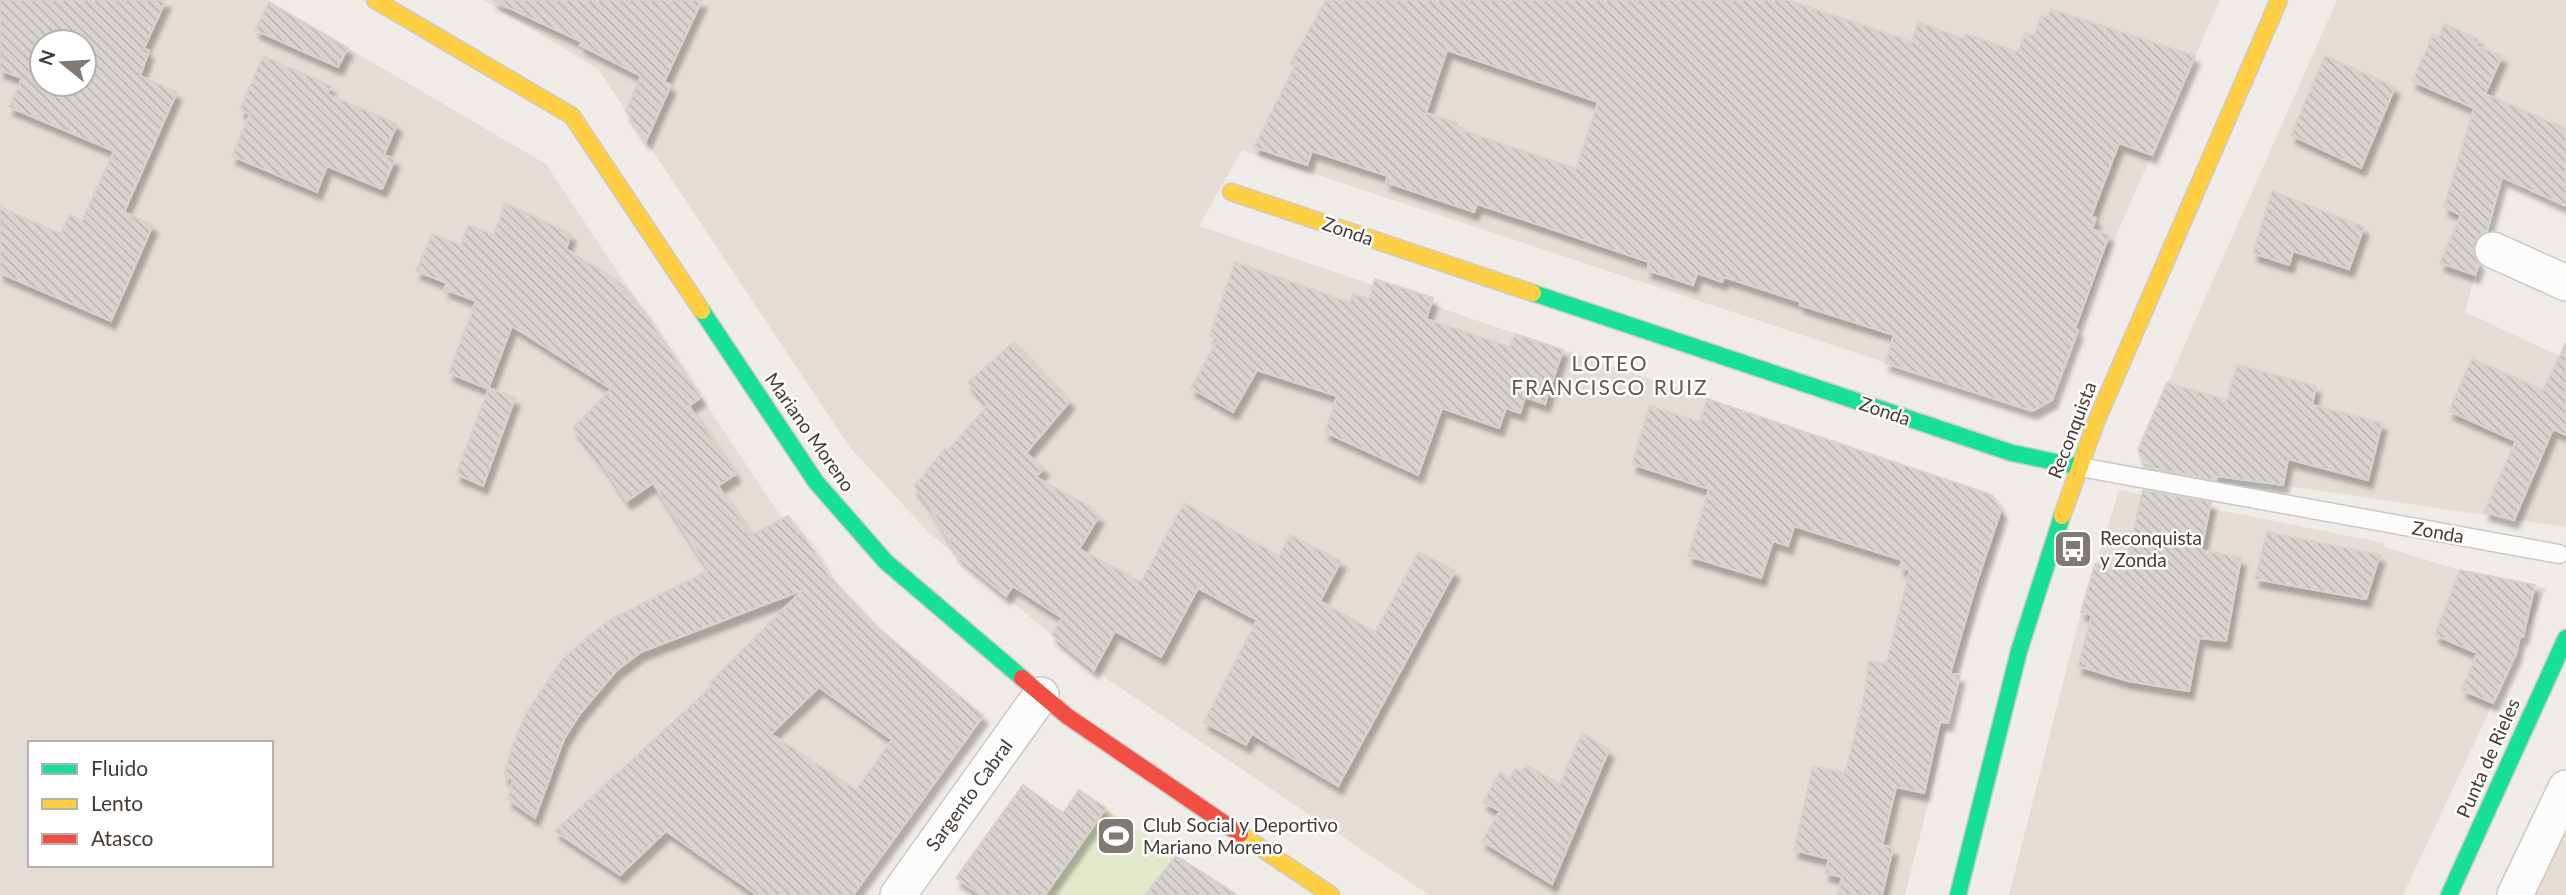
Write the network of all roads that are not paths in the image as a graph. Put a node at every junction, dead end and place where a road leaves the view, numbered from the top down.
1 (375, 0) edge
2 (2279, 0) edge
3 (1231, 192) dead end
4 (2493, 250) dead end
5 (2566, 283) edge
6 (2080, 467) junction
7 (2559, 554) dead end
8 (2566, 638) edge
9 (1041, 695) junction
10 (2566, 788) edge
11 (1325, 893) edge
12 (898, 895) edge
13 (1958, 895) edge
14 (2449, 895) edge
15 (2515, 895) edge

1 - 9 street, Mariano Moreno
2 - 6 street, Reconquista
3 - 6 street, Zonda
4 - 5 street
6 - 7 lane, Zonda
6 - 13 street, Reconquista
8 - 14 street, Punta de Rieles
9 - 11 street, Mariano Moreno
9 - 12 street, Sargento Cabral
10 - 15 street

